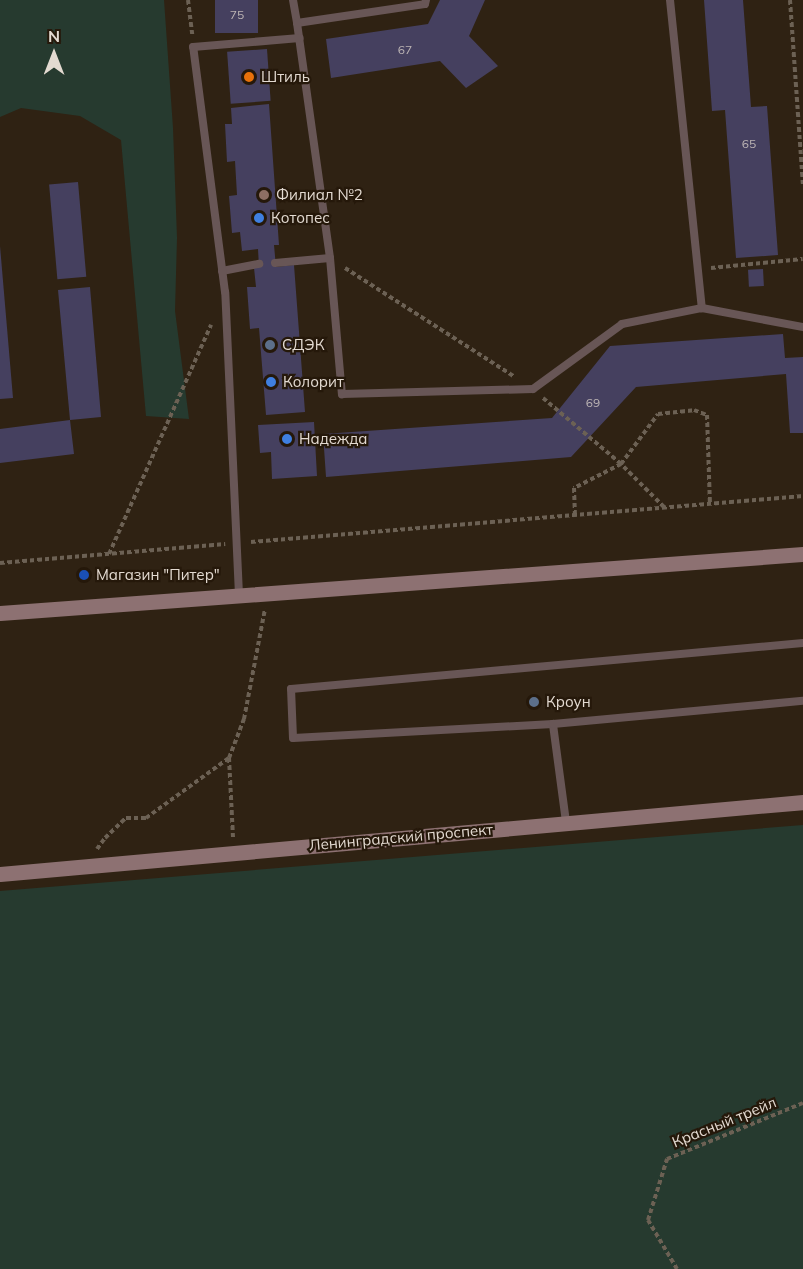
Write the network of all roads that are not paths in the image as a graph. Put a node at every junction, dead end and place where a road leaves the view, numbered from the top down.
1 (293, 0) edge
2 (426, 0) edge
3 (670, 0) edge
4 (297, 23) junction
5 (300, 38) junction
6 (330, 258) junction
7 (275, 263) dead end
8 (259, 264) dead end
9 (222, 271) junction
10 (702, 308) junction
11 (803, 327) edge
12 (803, 554) edge
13 (239, 595) junction
14 (0, 613) edge
15 (803, 642) edge
16 (803, 701) edge
17 (553, 724) junction
18 (803, 802) edge
19 (566, 822) junction
20 (0, 874) edge

1 - 4 lane
2 - 4 lane
3 - 10 lane
4 - 5 lane
5 - 6 lane
5 - 9 lane
6 - 7 lane
6 - 10 lane
8 - 9 lane
9 - 13 lane
10 - 11 lane
12 - 13 main road
13 - 14 main road
15 - 17 lane
16 - 17 lane
17 - 19 lane
18 - 19 main road, Ленинградский проспект
19 - 20 main road, Ленинградский проспект

